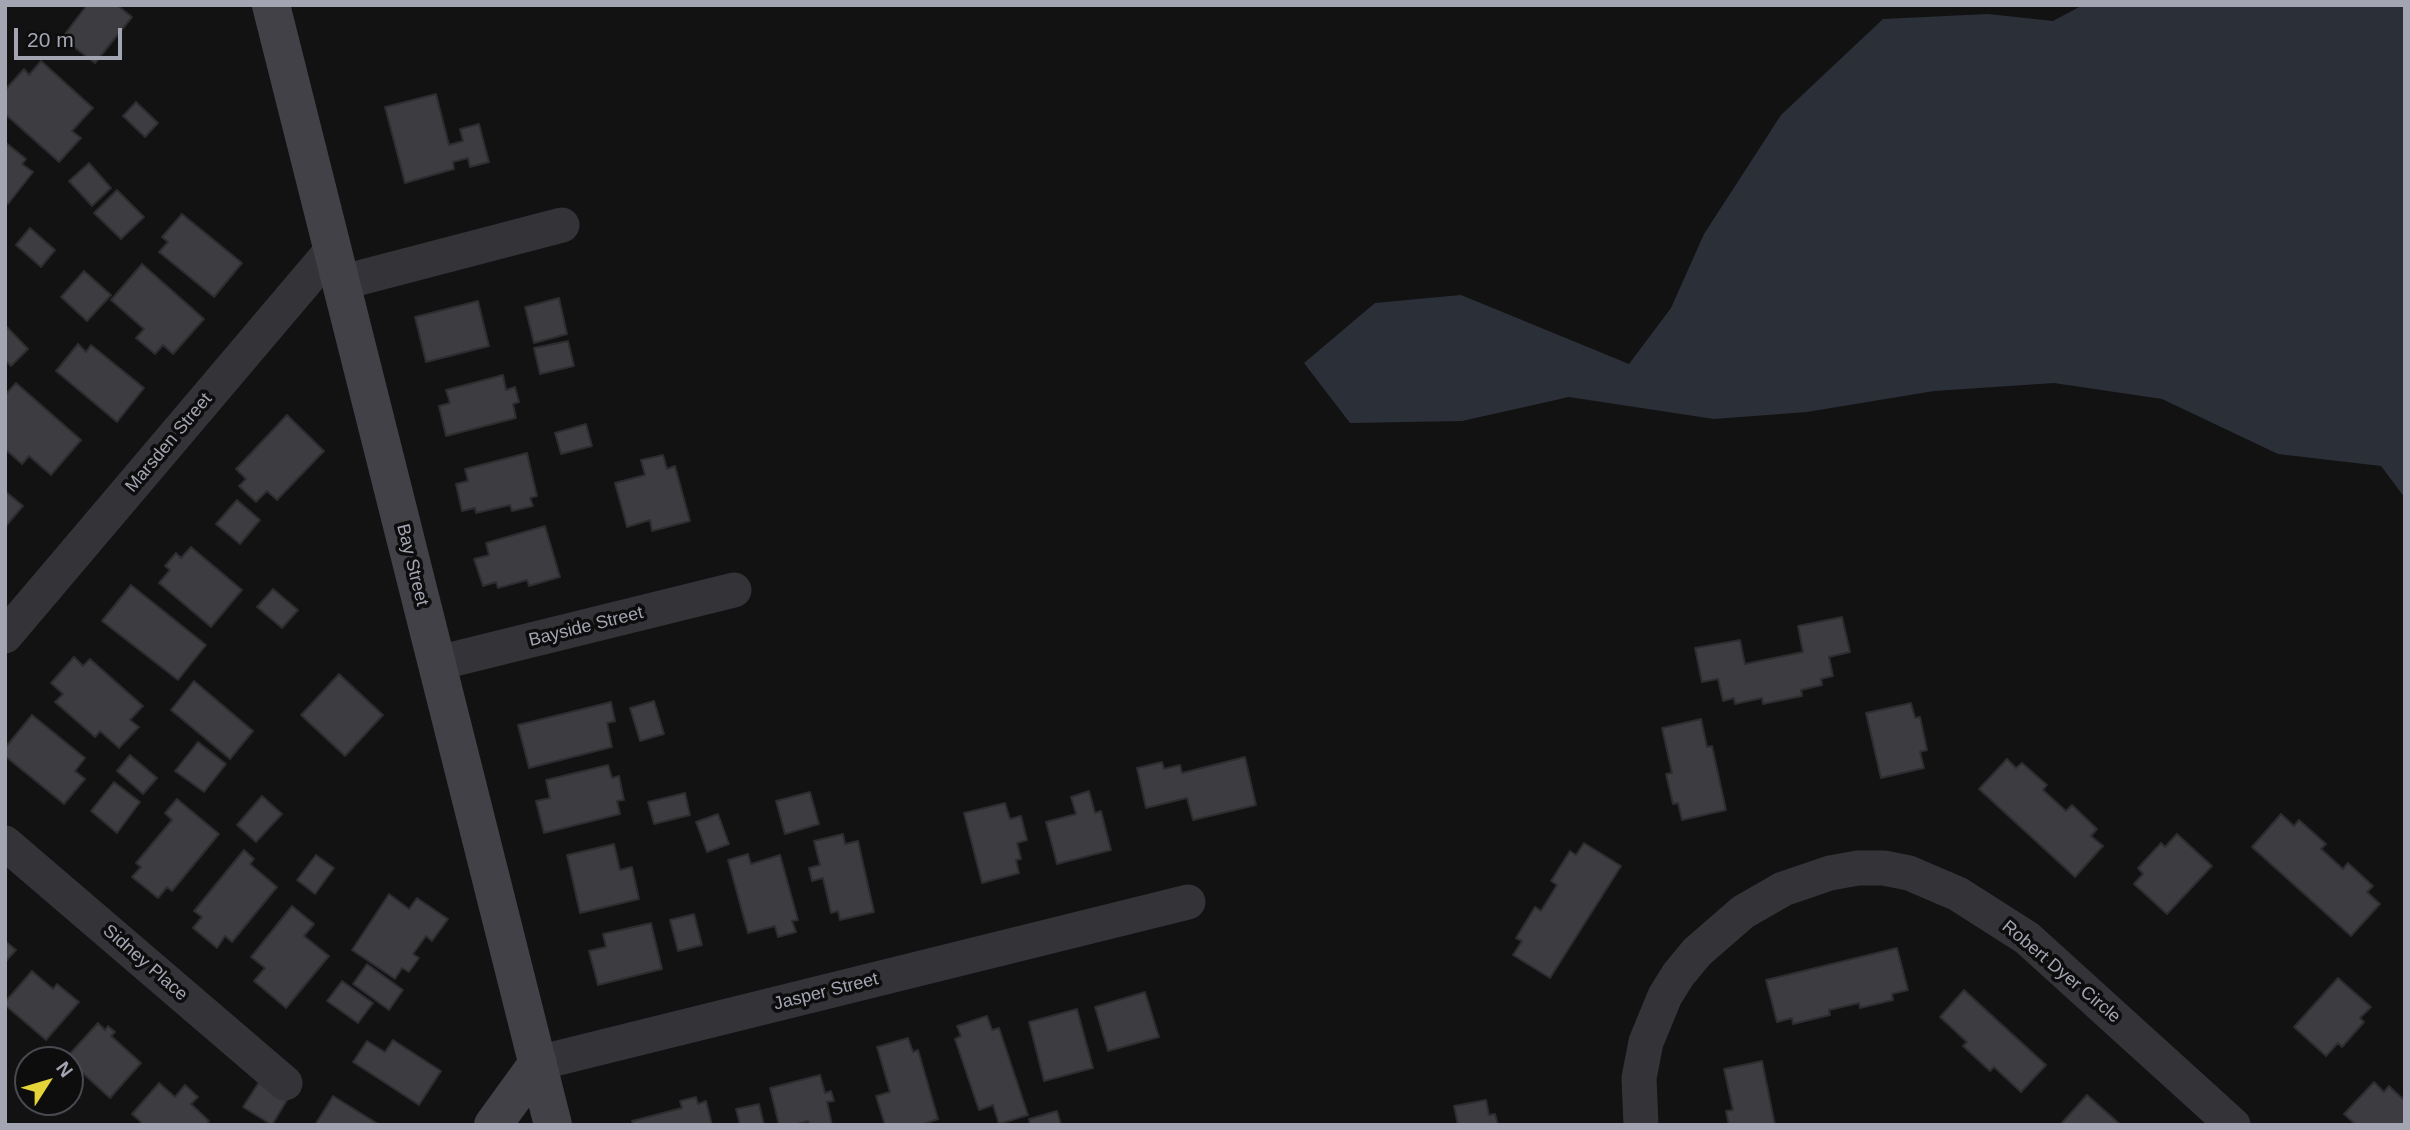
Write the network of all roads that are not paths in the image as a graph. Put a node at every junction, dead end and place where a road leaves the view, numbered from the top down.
1 (271, 5) edge
2 (562, 225) dead end
3 (336, 266) junction
4 (734, 590) dead end
5 (5, 636) edge
6 (438, 663) junction
7 (5, 843) edge
8 (1188, 902) dead end
9 (538, 1063) junction
10 (285, 1083) dead end
11 (493, 1125) edge
12 (554, 1125) edge
13 (1641, 1125) edge
14 (2233, 1125) edge

1 - 3 main road, Bay Street
2 - 3 street
3 - 5 street, Marsden Street
3 - 6 main road, Bay Street
4 - 6 street, Bayside Street
6 - 9 main road, Bay Street
7 - 10 street, Sidney Place
8 - 9 street, Jasper Street
9 - 11 main road
9 - 12 main road, Bay Street
13 - 14 street, Robert Dyer Circle

